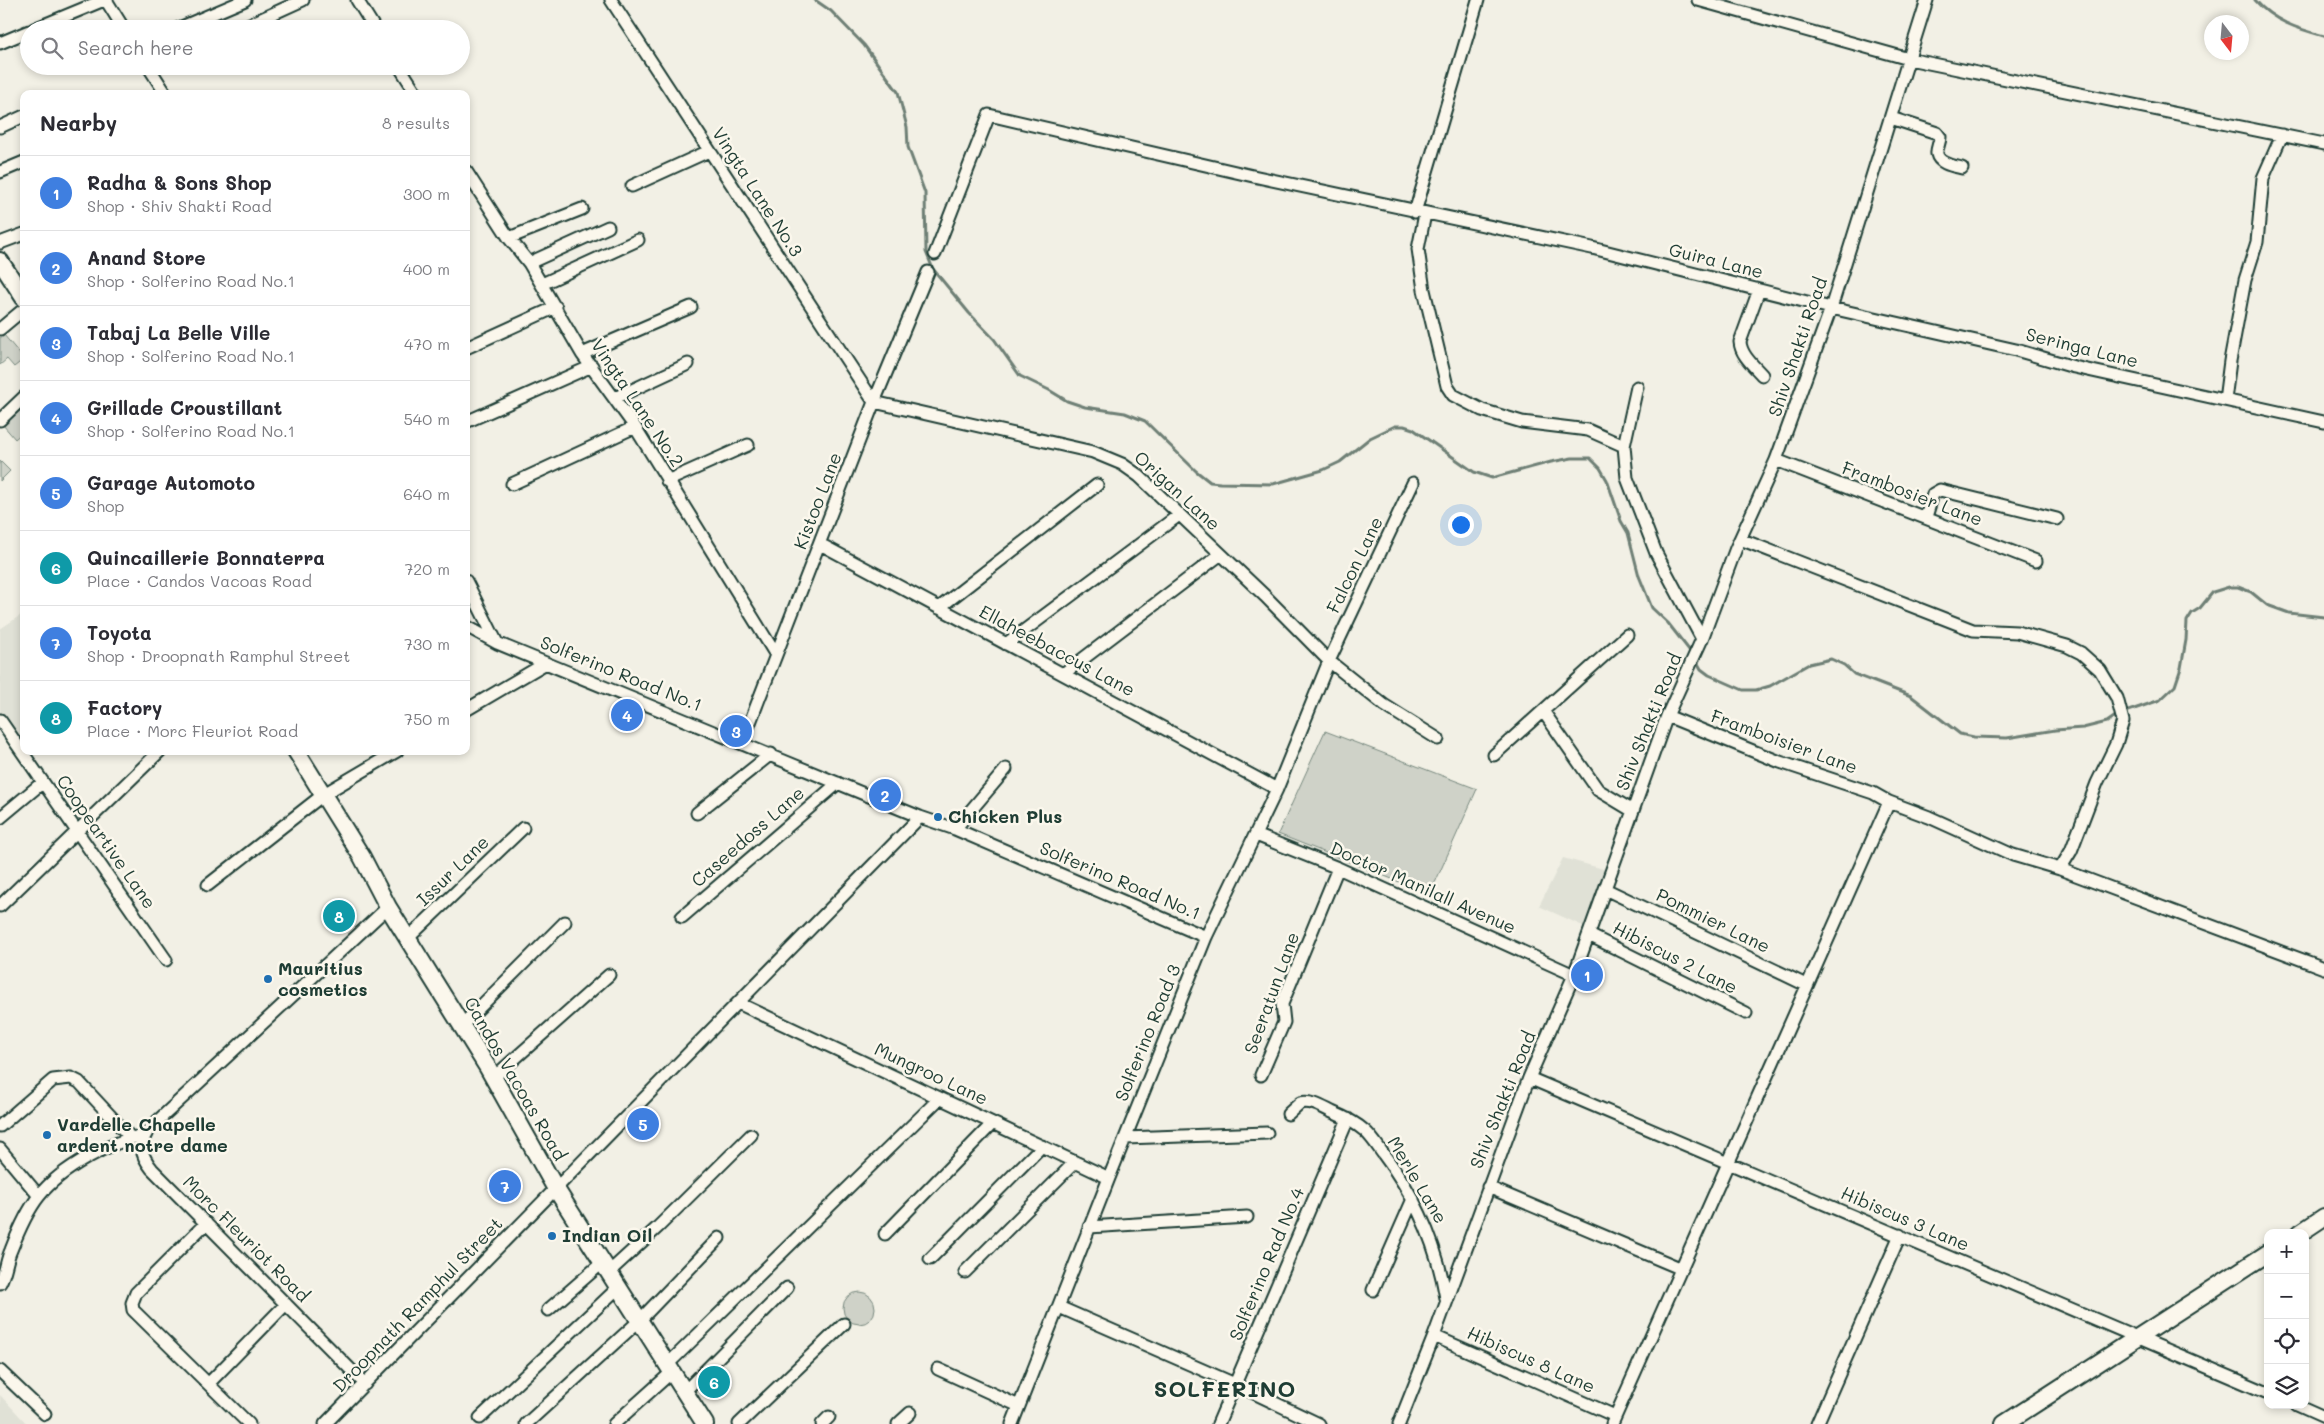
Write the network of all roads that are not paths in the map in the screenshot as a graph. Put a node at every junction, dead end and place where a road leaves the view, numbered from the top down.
1 (105, 0) edge
2 (245, 0) edge
3 (303, 0) edge
4 (357, 0) edge
5 (611, 0) edge
6 (1478, 0) edge
7 (1698, 0) edge
8 (1928, 0) edge
9 (56, 20) edge
10 (118, 20) edge
11 (198, 20) edge
12 (259, 20) edge
13 (369, 20) edge
14 (20, 35) edge
15 (0, 43) edge
16 (1910, 58) junction
17 (155, 75) edge
18 (405, 75) edge
19 (164, 90) edge
20 (414, 90) edge
21 (20, 118) edge
22 (1890, 118) junction
23 (0, 127) edge
24 (2282, 135) junction
25 (2324, 144) edge
26 (709, 151) junction
27 (20, 164) edge
28 (1962, 168) dead end
29 (0, 172) edge
30 (470, 177) edge
31 (632, 186) dead end
32 (582, 209) dead end
33 (1420, 213) junction
34 (608, 227) dead end
35 (20, 236) edge
36 (509, 238) junction
37 (638, 240) dead end
38 (0, 243) edge
39 (935, 254) dead end
40 (0, 261) edge
41 (529, 263) junction
42 (928, 272) dead end
43 (542, 284) junction
44 (1759, 290) junction
45 (20, 292) edge
46 (556, 307) junction
47 (691, 307) dead end
48 (1831, 308) junction
49 (20, 312) edge
50 (0, 329) edge
51 (470, 346) edge
52 (582, 354) junction
53 (688, 364) dead end
54 (592, 366) junction
55 (1762, 375) dead end
56 (1637, 387) dead end
57 (615, 398) junction
58 (2225, 400) junction
59 (20, 401) edge
60 (874, 402) junction
61 (0, 420) edge
62 (470, 420) edge
63 (2324, 422) edge
64 (635, 427) junction
65 (748, 445) dead end
66 (1624, 446) junction
67 (1776, 460) junction
68 (667, 481) junction
69 (1413, 483) dead end
70 (512, 484) dead end
71 (1097, 485) dead end
72 (1179, 515) junction
73 (1926, 517) junction
74 (2057, 520) dead end
75 (1740, 539) junction
76 (820, 544) junction
77 (1221, 554) junction
78 (2036, 561) dead end
79 (470, 589) edge
80 (939, 608) junction
81 (470, 628) edge
82 (1627, 635) dead end
83 (1702, 639) junction
84 (497, 643) junction
85 (1006, 644) junction
86 (776, 656) junction
87 (1328, 661) junction
88 (546, 663) junction
89 (1063, 674) junction
90 (470, 708) edge
91 (1543, 711) junction
92 (1667, 716) junction
93 (0, 720) edge
94 (1438, 739) dead end
95 (742, 743) junction
96 (20, 749) edge
97 (771, 754) junction
98 (24, 755) edge
99 (156, 755) edge
100 (299, 755) edge
101 (390, 755) edge
102 (1494, 755) dead end
103 (1006, 769) dead end
104 (43, 782) junction
105 (838, 783) junction
106 (1277, 789) junction
107 (324, 794) junction
108 (1888, 802) junction
109 (1633, 812) junction
110 (697, 813) dead end
111 (920, 817) junction
112 (0, 818) edge
113 (523, 828) dead end
114 (955, 829) junction
115 (77, 830) junction
116 (1256, 835) junction
117 (1338, 868) junction
118 (2060, 869) junction
119 (208, 885) dead end
120 (1605, 889) junction
121 (0, 906) edge
122 (388, 907) junction
123 (682, 917) dead end
124 (564, 922) dead end
125 (1589, 935) junction
126 (1206, 937) junction
127 (407, 939) junction
128 (166, 960) dead end
129 (2324, 968) edge
130 (609, 975) dead end
131 (1574, 975) junction
132 (1806, 985) junction
133 (738, 1003) junction
134 (1746, 1013) dead end
135 (462, 1025) junction
136 (1261, 1074) dead end
137 (493, 1078) junction
138 (1529, 1078) junction
139 (940, 1098) junction
140 (1288, 1114) dead end
141 (1348, 1118) junction
142 (993, 1123) junction
143 (0, 1126) edge
144 (1267, 1133) dead end
145 (144, 1135) junction
146 (751, 1135) dead end
147 (131, 1138) junction
148 (1125, 1138) junction
149 (1042, 1146) junction
150 (0, 1149) edge
151 (1076, 1162) junction
152 (1729, 1163) junction
153 (1109, 1178) junction
154 (1488, 1187) junction
155 (556, 1189) junction
156 (39, 1196) junction
157 (1413, 1199) junction
158 (1247, 1217) dead end
159 (2324, 1217) edge
160 (206, 1223) junction
161 (1089, 1227) junction
162 (2306, 1229) edge
163 (885, 1234) dead end
164 (1900, 1235) junction
165 (719, 1238) dead end
166 (2264, 1256) edge
167 (930, 1259) dead end
168 (606, 1267) junction
169 (1682, 1269) junction
170 (965, 1272) dead end
171 (0, 1283) edge
172 (619, 1287) junction
173 (787, 1288) dead end
174 (1373, 1290) dead end
175 (1446, 1299) junction
176 (286, 1304) junction
177 (1059, 1307) junction
178 (548, 1310) dead end
179 (640, 1320) junction
180 (844, 1324) dead end
181 (1434, 1336) junction
182 (2136, 1338) junction
183 (671, 1368) junction
184 (938, 1369) dead end
185 (0, 1371) edge
186 (209, 1383) junction
187 (365, 1384) junction
188 (1235, 1384) junction
189 (684, 1391) junction
190 (2264, 1391) edge
191 (1019, 1406) junction
192 (2305, 1409) edge
193 (910, 1413) dead end
194 (45, 1414) dead end
195 (2324, 1417) edge
196 (480, 1418) dead end
197 (1614, 1420) edge
198 (249, 1424) edge
199 (325, 1424) edge
200 (526, 1424) edge
201 (614, 1424) edge
202 (705, 1424) edge
203 (739, 1424) edge
204 (898, 1424) edge
205 (1012, 1424) edge
206 (1218, 1424) edge
207 (1319, 1424) edge
208 (1399, 1424) edge
209 (1817, 1424) edge
210 (2004, 1424) edge

1 - 9 street
1 - 10 street
2 - 11 street
3 - 12 street
4 - 13 street
5 - 26 street, Vingta Lane No.3
6 - 33 street
7 - 16 street
8 - 16 street, Shiv Shakti Road
14 - 15 street
16 - 22 street, Shiv Shakti Road
16 - 24 street
17 - 19 street
18 - 20 street
21 - 23 street
22 - 28 street
22 - 48 street, Shiv Shakti Road
24 - 25 street
24 - 58 street
26 - 31 street
26 - 60 street, Vingta Lane No.3
27 - 29 street
30 - 36 street, Vingta Lane No.2
32 - 36 street
33 - 39 street, Guira Lane
33 - 44 street, Guira Lane
33 - 66 street
34 - 41 street
35 - 38 street
36 - 41 street, Vingta Lane No.2
37 - 43 street
40 - 45 main road
41 - 43 street, Vingta Lane No.2
42 - 60 street, Kistoo Lane
43 - 46 street, Vingta Lane No.2
44 - 48 street, Guira Lane
44 - 55 street
46 - 51 street
46 - 52 street, Vingta Lane No.2
47 - 52 street
48 - 58 street, Seringa Lane
48 - 67 street, Shiv Shakti Road
49 - 50 street
52 - 54 street, Vingta Lane No.2
53 - 57 street
54 - 57 street, Vingta Lane No.2
54 - 62 street
56 - 66 street
57 - 64 street, Vingta Lane No.2
58 - 63 street, Seringa Lane
59 - 61 street
60 - 72 street, Origan Lane
60 - 76 street, Kistoo Lane
64 - 68 street, Vingta Lane No.2
64 - 70 street
65 - 68 street
66 - 83 street
67 - 73 street, Frambosier Lane
67 - 75 street, Shiv Shakti Road
68 - 86 street, Vingta Lane No.2
69 - 87 street, Falcon Lane
71 - 80 street
72 - 77 street, Origan Lane
72 - 85 street
73 - 74 street
73 - 78 street, Frambosier Lane
75 - 83 street, Shiv Shakti Road
75 - 118 street
76 - 80 street, Ellaheebaccus Lane
76 - 86 street, Kistoo Lane
77 - 87 street, Origan Lane
77 - 89 street
79 - 84 street
80 - 85 street, Ellaheebaccus Lane
81 - 84 street, Solferino Road No.1
82 - 91 street
83 - 92 street, Shiv Shakti Road
84 - 88 street, Solferino Road No.1
85 - 89 street, Ellaheebaccus Lane
86 - 95 street, Kistoo Lane
87 - 94 street, Origan Lane
87 - 106 street, Solferino Road 3
88 - 90 street
88 - 95 street, Solferino Road No.1
89 - 106 street, Ellaheebaccus Lane
91 - 102 street
91 - 109 street
92 - 108 street, Framboisier Lane
92 - 109 street, Shiv Shakti Road
93 - 96 street, Coopeartive Lane
95 - 97 street, Solferino Road No.1
97 - 105 street, Solferino Road No.1
97 - 110 street
98 - 104 street, Coopeartive Lane
99 - 115 street
100 - 107 main road, Candos Vacoas Road
101 - 107 street
103 - 114 street
104 - 112 street
104 - 115 street, Coopeartive Lane
105 - 111 street, Solferino Road No.1
105 - 123 street, Caseedoss Lane
106 - 116 street, Solferino Road 3
107 - 119 street
107 - 122 main road, Candos Vacoas Road
108 - 118 street, Framboisier Lane
108 - 132 street
109 - 120 street, Shiv Shakti Road
111 - 114 street, Solferino Road No.1
111 - 133 street, Droopnath Ramphul Street
113 - 127 street, Issur Lane
114 - 126 street, Solferino Road No.1
115 - 121 street
115 - 128 street, Coopeartive Lane
116 - 117 street, Doctor Manilall Avenue
116 - 126 street, Solferino Road 3
117 - 131 street, Doctor Manilall Avenue
117 - 136 street, Seeratun Lane
118 - 129 street, Framboisier Lane
120 - 125 street, Shiv Shakti Road
120 - 132 street, Pommier Lane
122 - 127 main road, Candos Vacoas Road
122 - 145 street
124 - 135 street
125 - 131 street, Shiv Shakti Road
125 - 134 street, Hibiscus 2 Lane
126 - 148 street, Solferino Road 3
127 - 135 main road, Candos Vacoas Road
130 - 137 street
131 - 138 street, Shiv Shakti Road
132 - 152 street
133 - 139 street, Mungroo Lane
133 - 155 street, Droopnath Ramphul Street
135 - 137 main road, Candos Vacoas Road
137 - 155 main road, Candos Vacoas Road
138 - 152 street, Hibiscus 3 Lane
138 - 154 street, Shiv Shakti Road
139 - 142 street, Mungroo Lane
139 - 183 street
140 - 141 street, Merle Lane
141 - 157 street, Merle Lane
141 - 188 street, Solferino Rad No.4
142 - 149 street, Mungroo Lane
142 - 163 street
143 - 147 street
144 - 148 street
145 - 147 street
145 - 160 street, Morc Fleuriot Road
146 - 168 street
147 - 156 street
148 - 153 street, Solferino Road 3
149 - 151 street, Mungroo Lane
149 - 167 street
150 - 156 street
151 - 153 street, Mungroo Lane
151 - 170 street
152 - 164 street, Hibiscus 3 Lane
152 - 169 street
153 - 161 street, Solferino Road 3
154 - 169 street
154 - 175 street, Shiv Shakti Road
155 - 168 main road, Candos Vacoas Road
155 - 187 street, Droopnath Ramphul Street
156 - 171 street
157 - 174 street
157 - 175 street, Merle Lane
158 - 161 street
159 - 162 main road
160 - 176 street, Morc Fleuriot Road
160 - 186 street
161 - 177 street, Solferino Road 3
164 - 182 street, Hibiscus 3 Lane
164 - 209 street
165 - 179 street
166 - 182 main road
168 - 172 main road, Candos Vacoas Road
168 - 178 street
169 - 197 street
172 - 179 main road, Candos Vacoas Road
172 - 196 street
173 - 189 street
175 - 181 street, Shiv Shakti Road
176 - 186 street
176 - 187 street, Morc Fleuriot Road
177 - 188 street
177 - 191 street, Solferino Road 3
179 - 183 main road, Candos Vacoas Road
179 - 200 street
180 - 203 street
181 - 197 street, Hibiscus 8 Lane
181 - 208 street, Shiv Shakti Road
182 - 190 street, Hibiscus 3 Lane
182 - 210 main road
183 - 189 main road, Candos Vacoas Road
183 - 201 street
184 - 191 street
185 - 194 street
186 - 198 street
187 - 199 street, Droopnath Ramphul Street
188 - 206 street, Solferino Rad No.4
188 - 207 street
189 - 202 main road, Candos Vacoas Road
191 - 205 street, Solferino Road 3
192 - 195 street
193 - 204 street

